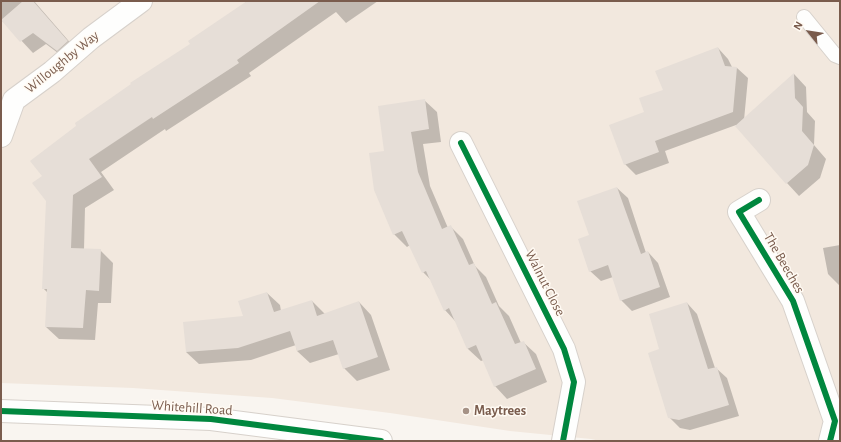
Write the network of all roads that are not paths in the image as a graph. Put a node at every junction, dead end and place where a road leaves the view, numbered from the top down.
1 (141, 1) edge
2 (804, 17) dead end
3 (840, 57) edge
4 (8, 96) edge
5 (1, 136) edge
6 (461, 143) dead end
7 (759, 200) dead end
8 (1, 411) edge
9 (381, 441) edge
10 (564, 441) edge
11 (830, 441) edge

1 - 4 street, Willoughby Way
2 - 3 lane
4 - 5 street, Willoughby Way
6 - 10 street, Walnut Close
7 - 11 street, The Beeches
8 - 9 street, Whitehill Road

